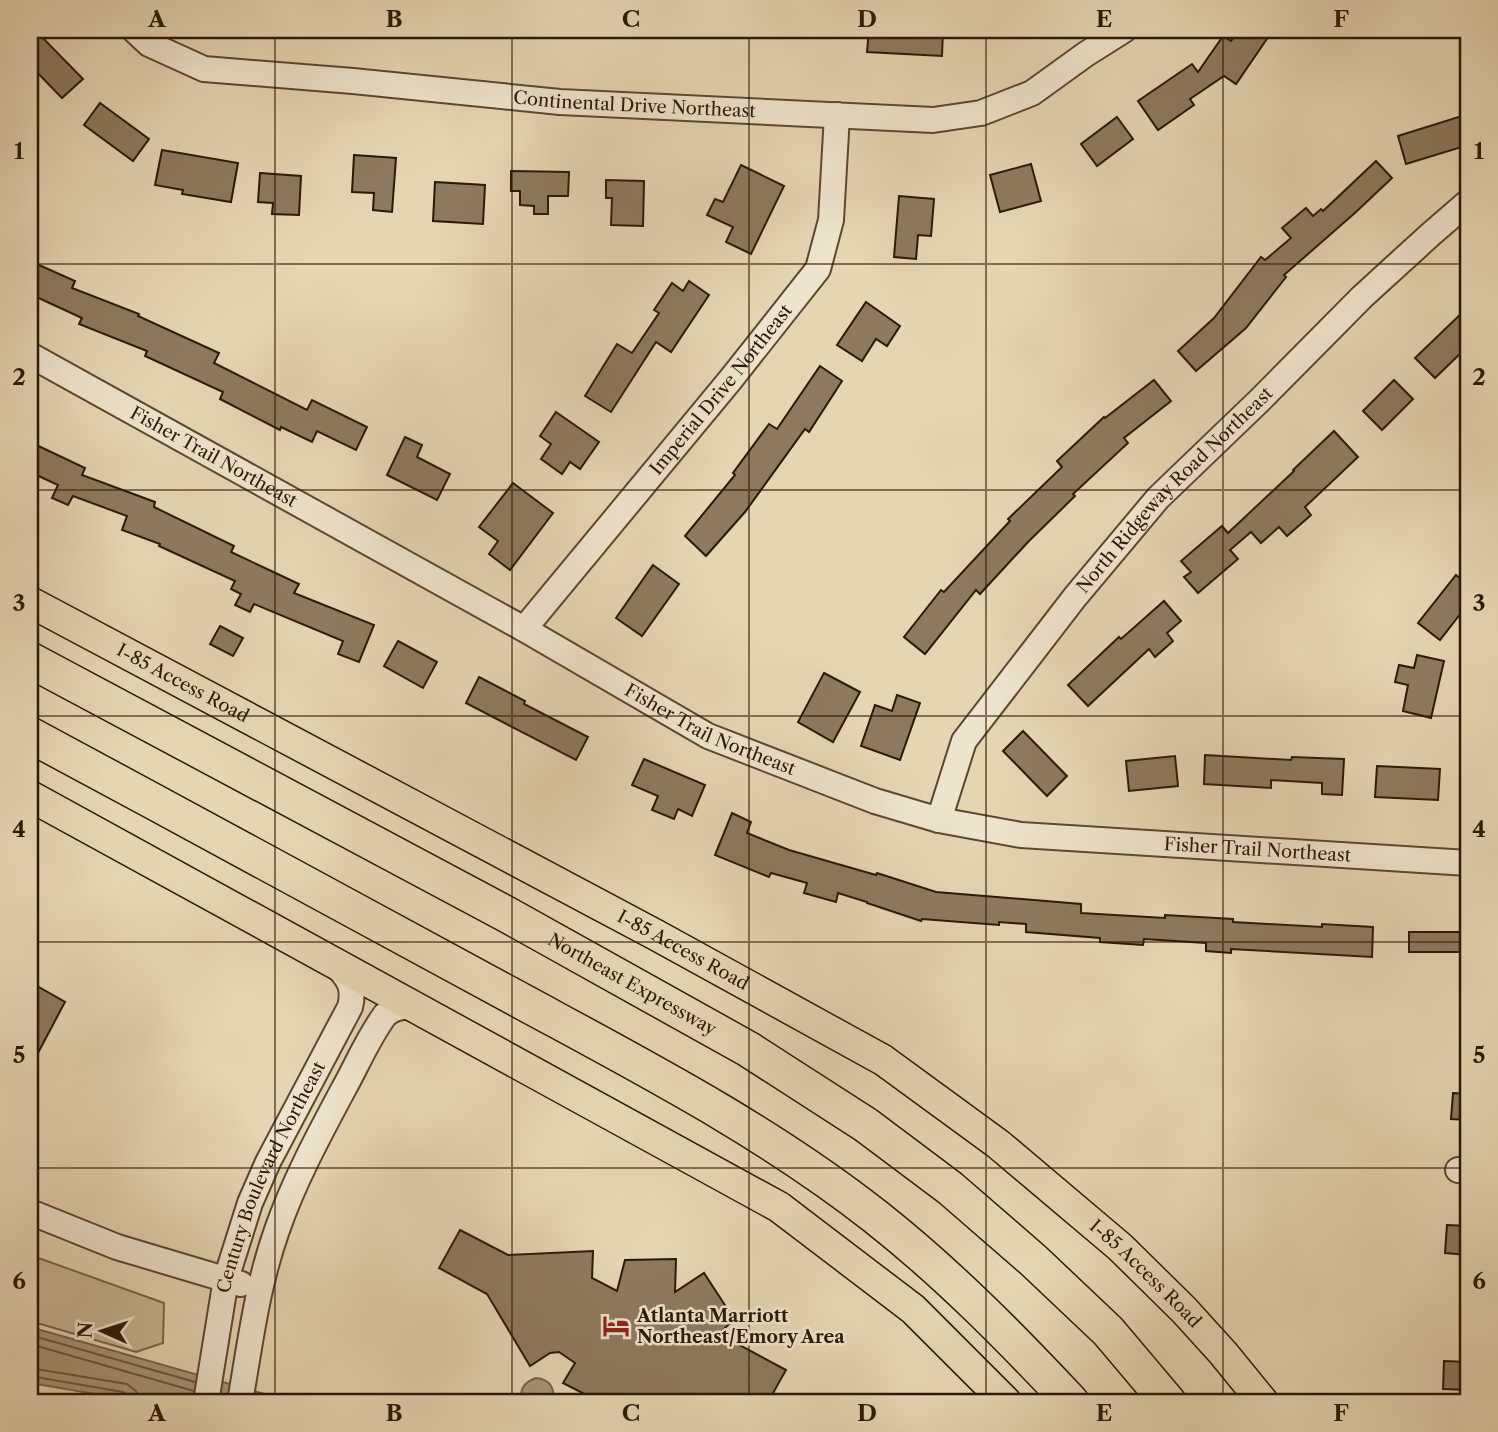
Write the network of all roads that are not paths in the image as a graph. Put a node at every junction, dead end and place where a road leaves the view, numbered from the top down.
1 (134, 30) edge
2 (1124, 30) edge
3 (837, 115) junction
4 (1468, 202) edge
5 (30, 355) edge
6 (30, 602) edge
7 (524, 629) junction
8 (30, 660) edge
9 (30, 735) edge
10 (30, 796) edge
11 (939, 820) junction
12 (1468, 863) edge
13 (335, 963) junction
14 (417, 1008) junction
15 (30, 1212) edge
16 (226, 1279) junction
17 (260, 1291) junction
18 (206, 1402) edge
19 (240, 1402) edge
20 (1006, 1402) edge
21 (1071, 1402) edge
22 (1168, 1402) edge
23 (1263, 1402) edge

1 - 3 street, Continental Drive Northeast
2 - 3 street, Continental Drive Northeast
3 - 7 street, Imperial Drive Northeast
4 - 11 street, North Ridgeway Road Northeast
5 - 7 street, Fisher Trail Northeast
6 - 23 main road, I-85 Access Road
7 - 11 street, Fisher Trail Northeast
8 - 22 highway, Northeast Expressway
9 - 21 highway
10 - 13 main road
11 - 12 street, Fisher Trail Northeast
13 - 14 main road
13 - 16 street, Century Boulevard Northeast
14 - 17 street, Century Boulevard Northeast
14 - 20 main road
15 - 16 street
16 - 17 street
16 - 18 street, Century Boulevard Northeast
17 - 19 street, Century Boulevard Northeast

